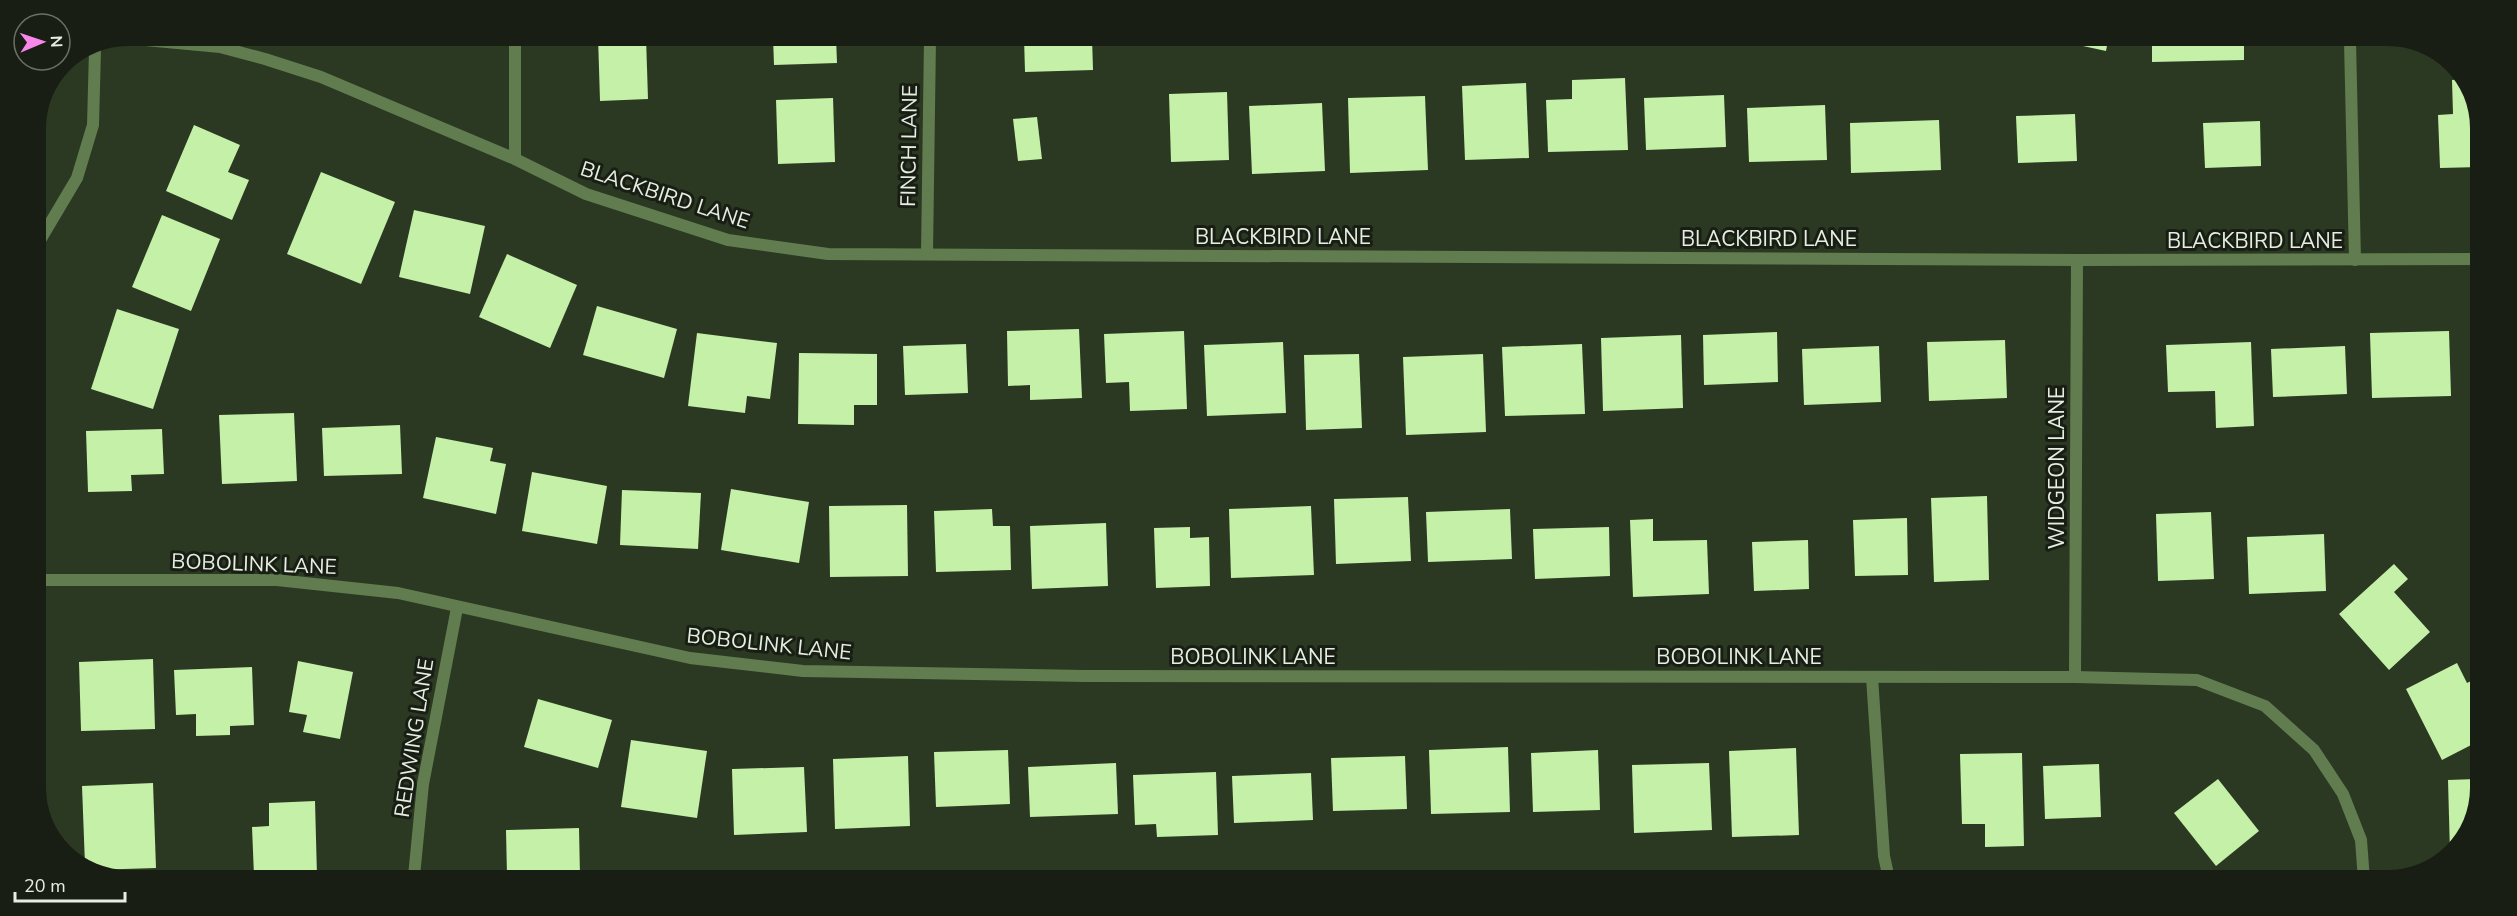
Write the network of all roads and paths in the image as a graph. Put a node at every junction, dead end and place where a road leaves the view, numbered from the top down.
1 (220, 47) edge
2 (515, 47) edge
3 (930, 47) edge
4 (2350, 47) edge
5 (94, 55) edge
6 (515, 159) junction
7 (47, 228) edge
8 (927, 254) junction
9 (2470, 259) edge
10 (2077, 260) junction
11 (2355, 260) junction
12 (47, 580) edge
13 (457, 608) junction
14 (1872, 676) junction
15 (2075, 677) junction
16 (415, 870) edge
17 (1887, 870) edge
18 (2363, 870) edge

1 - 6 street, BLACKBIRD LANE
2 - 6 street
3 - 8 street, FINCH LANE
4 - 11 street
5 - 7 street
6 - 8 street, BLACKBIRD LANE
8 - 10 street, BLACKBIRD LANE
9 - 11 street, BLACKBIRD LANE
10 - 11 street, BLACKBIRD LANE
10 - 15 street, WIDGEON LANE
12 - 13 street, BOBOLINK LANE
13 - 14 street, BOBOLINK LANE
13 - 16 street, REDWING LANE
14 - 15 street, BOBOLINK LANE
14 - 17 street
15 - 18 street, BOBOLINK LANE

